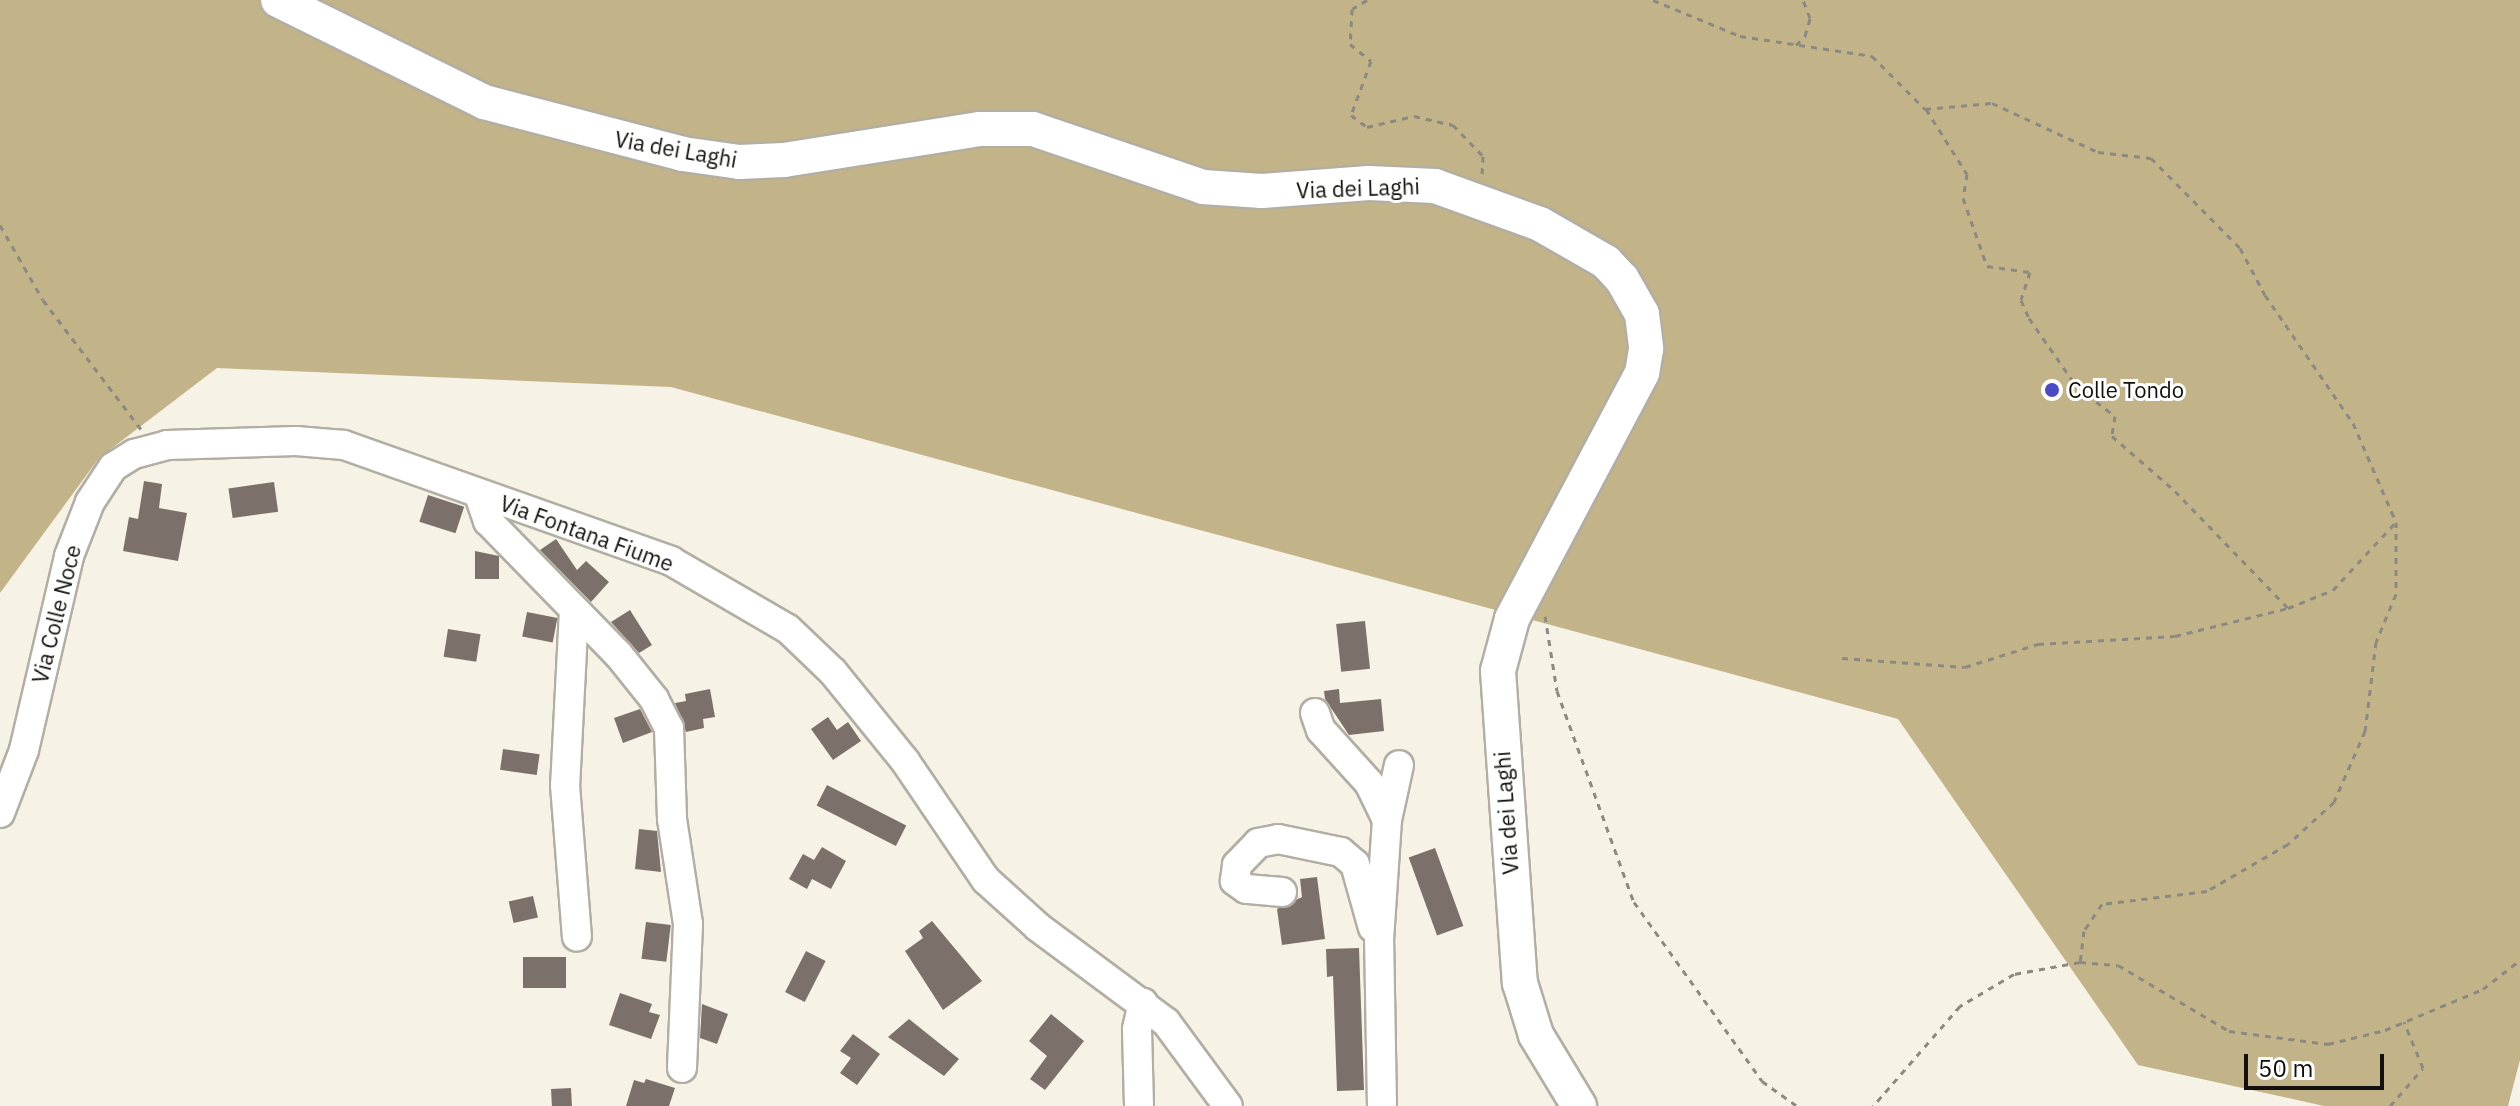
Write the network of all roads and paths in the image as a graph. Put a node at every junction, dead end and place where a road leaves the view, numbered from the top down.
1 (278, 0) edge
2 (1367, 0) edge
3 (1653, 0) edge
4 (1803, 0) edge
5 (1796, 45) junction
6 (1925, 109) junction
7 (1473, 197) junction
8 (0, 225) edge
9 (157, 447) junction
10 (479, 495) junction
11 (2396, 522) junction
12 (1527, 591) junction
13 (2288, 608) junction
14 (574, 610) junction
15 (1842, 658) dead end
16 (1315, 713) dead end
17 (1399, 765) dead end
18 (0, 813) edge
19 (1387, 820) junction
20 (1282, 892) dead end
21 (577, 937) dead end
22 (1379, 940) junction
23 (2520, 960) edge
24 (2080, 962) junction
25 (1138, 1000) junction
26 (2404, 1022) junction
27 (682, 1068) dead end
28 (1139, 1106) edge
29 (1228, 1106) edge
30 (1382, 1106) edge
31 (1579, 1106) edge
32 (1797, 1106) edge
33 (1873, 1106) edge
34 (2390, 1106) edge

1 - 7 main road, Via dei Laghi
2 - 7 path
3 - 5 path
4 - 5 path
5 - 6 path
6 - 11 path
6 - 13 path
7 - 12 main road, Via dei Laghi
8 - 9 path
9 - 10 street, Via Fontana Fiume
9 - 18 street, Via Colle Noce
10 - 14 street
10 - 25 street, Via Fontana Fiume
11 - 13 path
11 - 24 path
12 - 31 main road, Via dei Laghi
12 - 32 path
13 - 15 path
14 - 21 street
14 - 27 street
16 - 19 street
17 - 19 street
19 - 22 street
20 - 22 street
22 - 30 street
23 - 26 path
24 - 26 path
24 - 33 path
25 - 28 street
25 - 29 street, Via Fontana Fiume
26 - 34 path

